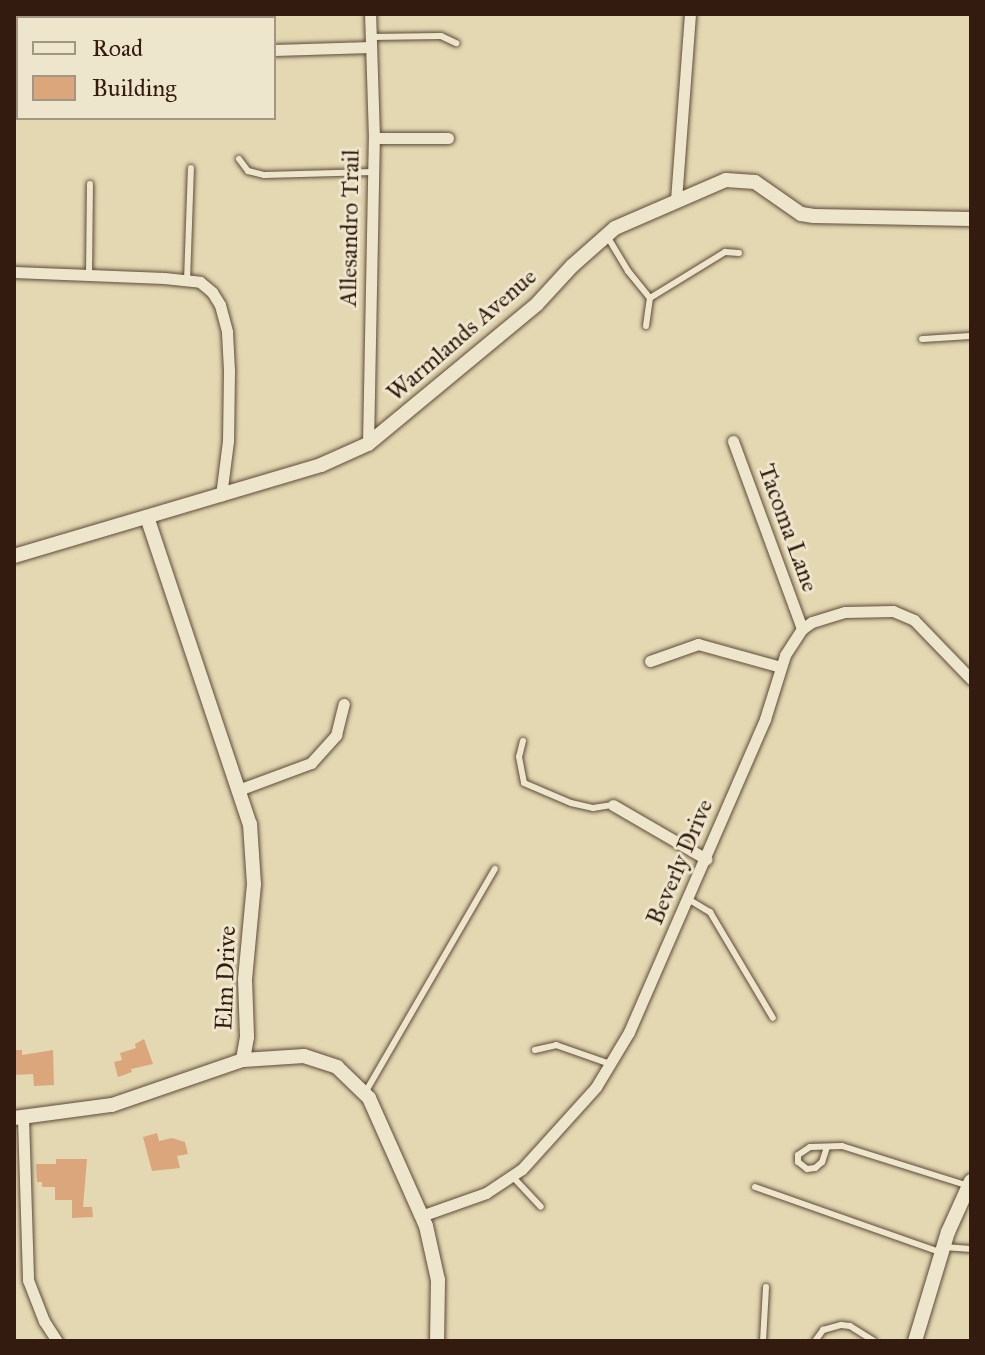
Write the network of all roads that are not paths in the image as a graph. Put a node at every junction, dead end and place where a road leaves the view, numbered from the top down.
1 (370, 14) edge
2 (690, 14) edge
3 (371, 42) junction
4 (456, 43) dead end
5 (276, 50) edge
6 (374, 138) junction
7 (448, 138) dead end
8 (239, 159) dead end
9 (191, 168) dead end
10 (373, 172) junction
11 (90, 184) dead end
12 (676, 200) junction
13 (971, 219) edge
14 (606, 235) junction
15 (739, 253) dead end
16 (14, 272) edge
17 (89, 276) junction
18 (187, 281) junction
19 (650, 298) junction
20 (646, 326) dead end
21 (971, 336) edge
22 (922, 339) dead end
23 (733, 441) dead end
24 (368, 444) junction
25 (221, 496) junction
26 (147, 517) junction
27 (14, 556) edge
28 (802, 629) junction
29 (650, 661) dead end
30 (781, 667) junction
31 (971, 679) edge
32 (344, 704) dead end
33 (523, 741) dead end
34 (241, 789) junction
35 (613, 805) joint
36 (706, 859) junction
37 (495, 869) dead end
38 (688, 899) junction
39 (773, 1018) dead end
40 (535, 1050) dead end
41 (243, 1060) junction
42 (610, 1064) junction
43 (365, 1093) junction
44 (19, 1118) edge
45 (827, 1147) junction
46 (512, 1176) junction
47 (970, 1183) edge
48 (755, 1187) dead end
49 (541, 1207) dead end
50 (421, 1216) junction
51 (971, 1249) edge
52 (943, 1250) junction
53 (766, 1287) dead end
54 (57, 1341) edge
55 (437, 1341) edge
56 (763, 1341) edge
57 (815, 1341) edge
58 (874, 1341) edge
59 (915, 1341) edge

1 - 3 street, Allesandro Trail
2 - 12 street
3 - 4 lane
3 - 5 street
3 - 6 street, Allesandro Trail
6 - 7 street
6 - 10 street, Allesandro Trail
8 - 10 lane
9 - 18 lane
10 - 24 street, Allesandro Trail
11 - 17 lane
12 - 13 street, Warmlands Avenue
12 - 14 street, Warmlands Avenue
14 - 19 lane
14 - 24 street, Warmlands Avenue
15 - 19 lane
16 - 17 street
17 - 18 street
18 - 25 street
19 - 20 lane
21 - 22 lane
23 - 28 street, Tacoma Lane
24 - 25 street, Warmlands Avenue
25 - 26 street, Warmlands Avenue
26 - 27 street, Warmlands Avenue
26 - 34 street, Elm Drive
28 - 30 street, Beverly Drive
28 - 31 street
29 - 30 street
30 - 36 street, Beverly Drive
32 - 34 street
33 - 35 lane
34 - 41 street, Elm Drive
35 - 36 street
36 - 38 street, Beverly Drive
37 - 43 lane
38 - 39 lane
38 - 42 street, Beverly Drive
40 - 42 lane
41 - 43 street, Elm Drive
41 - 44 street
42 - 46 street, Beverly Drive
43 - 50 street, Elm Drive
44 - 54 street
45 - 45 lane
45 - 47 lane
46 - 49 lane
46 - 50 street, Beverly Drive
47 - 52 street
48 - 52 lane
50 - 55 street, Elm Drive
51 - 52 lane
52 - 59 street
53 - 56 lane
57 - 58 lane

